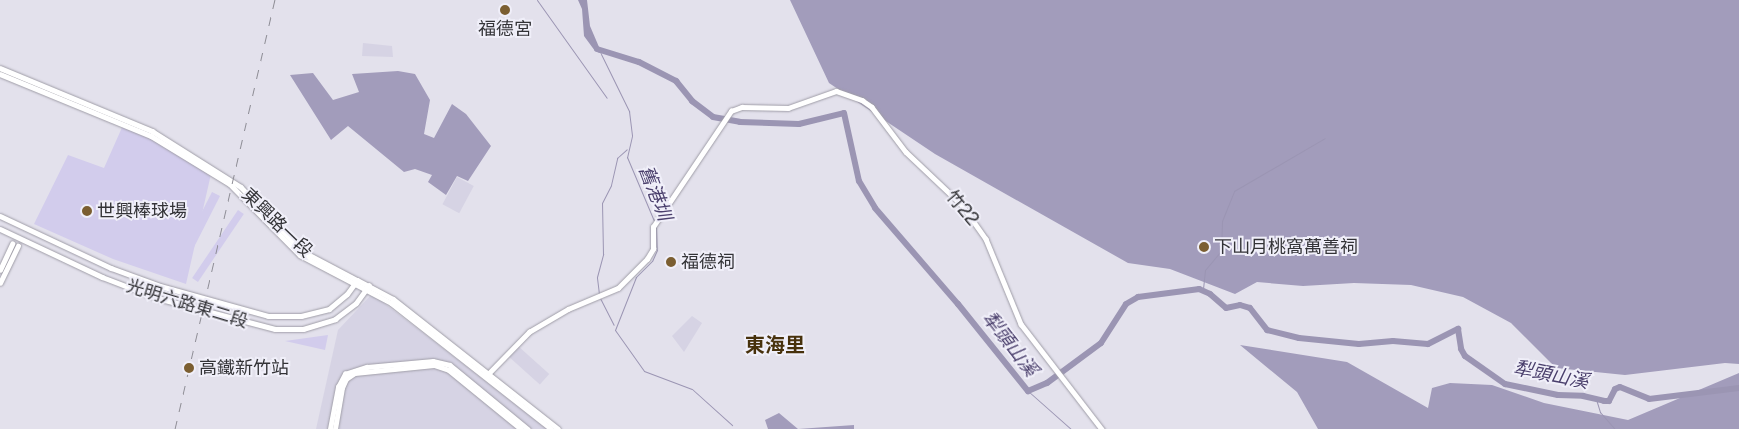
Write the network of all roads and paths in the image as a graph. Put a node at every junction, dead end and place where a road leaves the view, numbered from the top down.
1 (0, 68) edge
2 (0, 74) edge
3 (0, 216) edge
4 (0, 229) edge
5 (12, 244) dead end
6 (18, 246) dead end
7 (0, 270) edge
8 (356, 282) junction
9 (0, 283) edge
10 (368, 287) junction
11 (487, 375) junction
12 (333, 428) edge
13 (521, 429) edge
14 (528, 429) edge
15 (551, 429) edge
16 (558, 429) edge
17 (1102, 429) edge

1 - 8 street, 東興路一段
2 - 8 street, 東興路一段
3 - 8 main road, 光明六路東二段
4 - 10 main road, 光明六路東二段
5 - 7 street
6 - 9 street
8 - 10 main road, 東興路一段
10 - 11 main road, 東興路一段
11 - 15 main road, 東興路一段
11 - 16 main road, 東興路一段
11 - 17 street, 竹22 / 竹22
12 - 13 street
12 - 14 street

